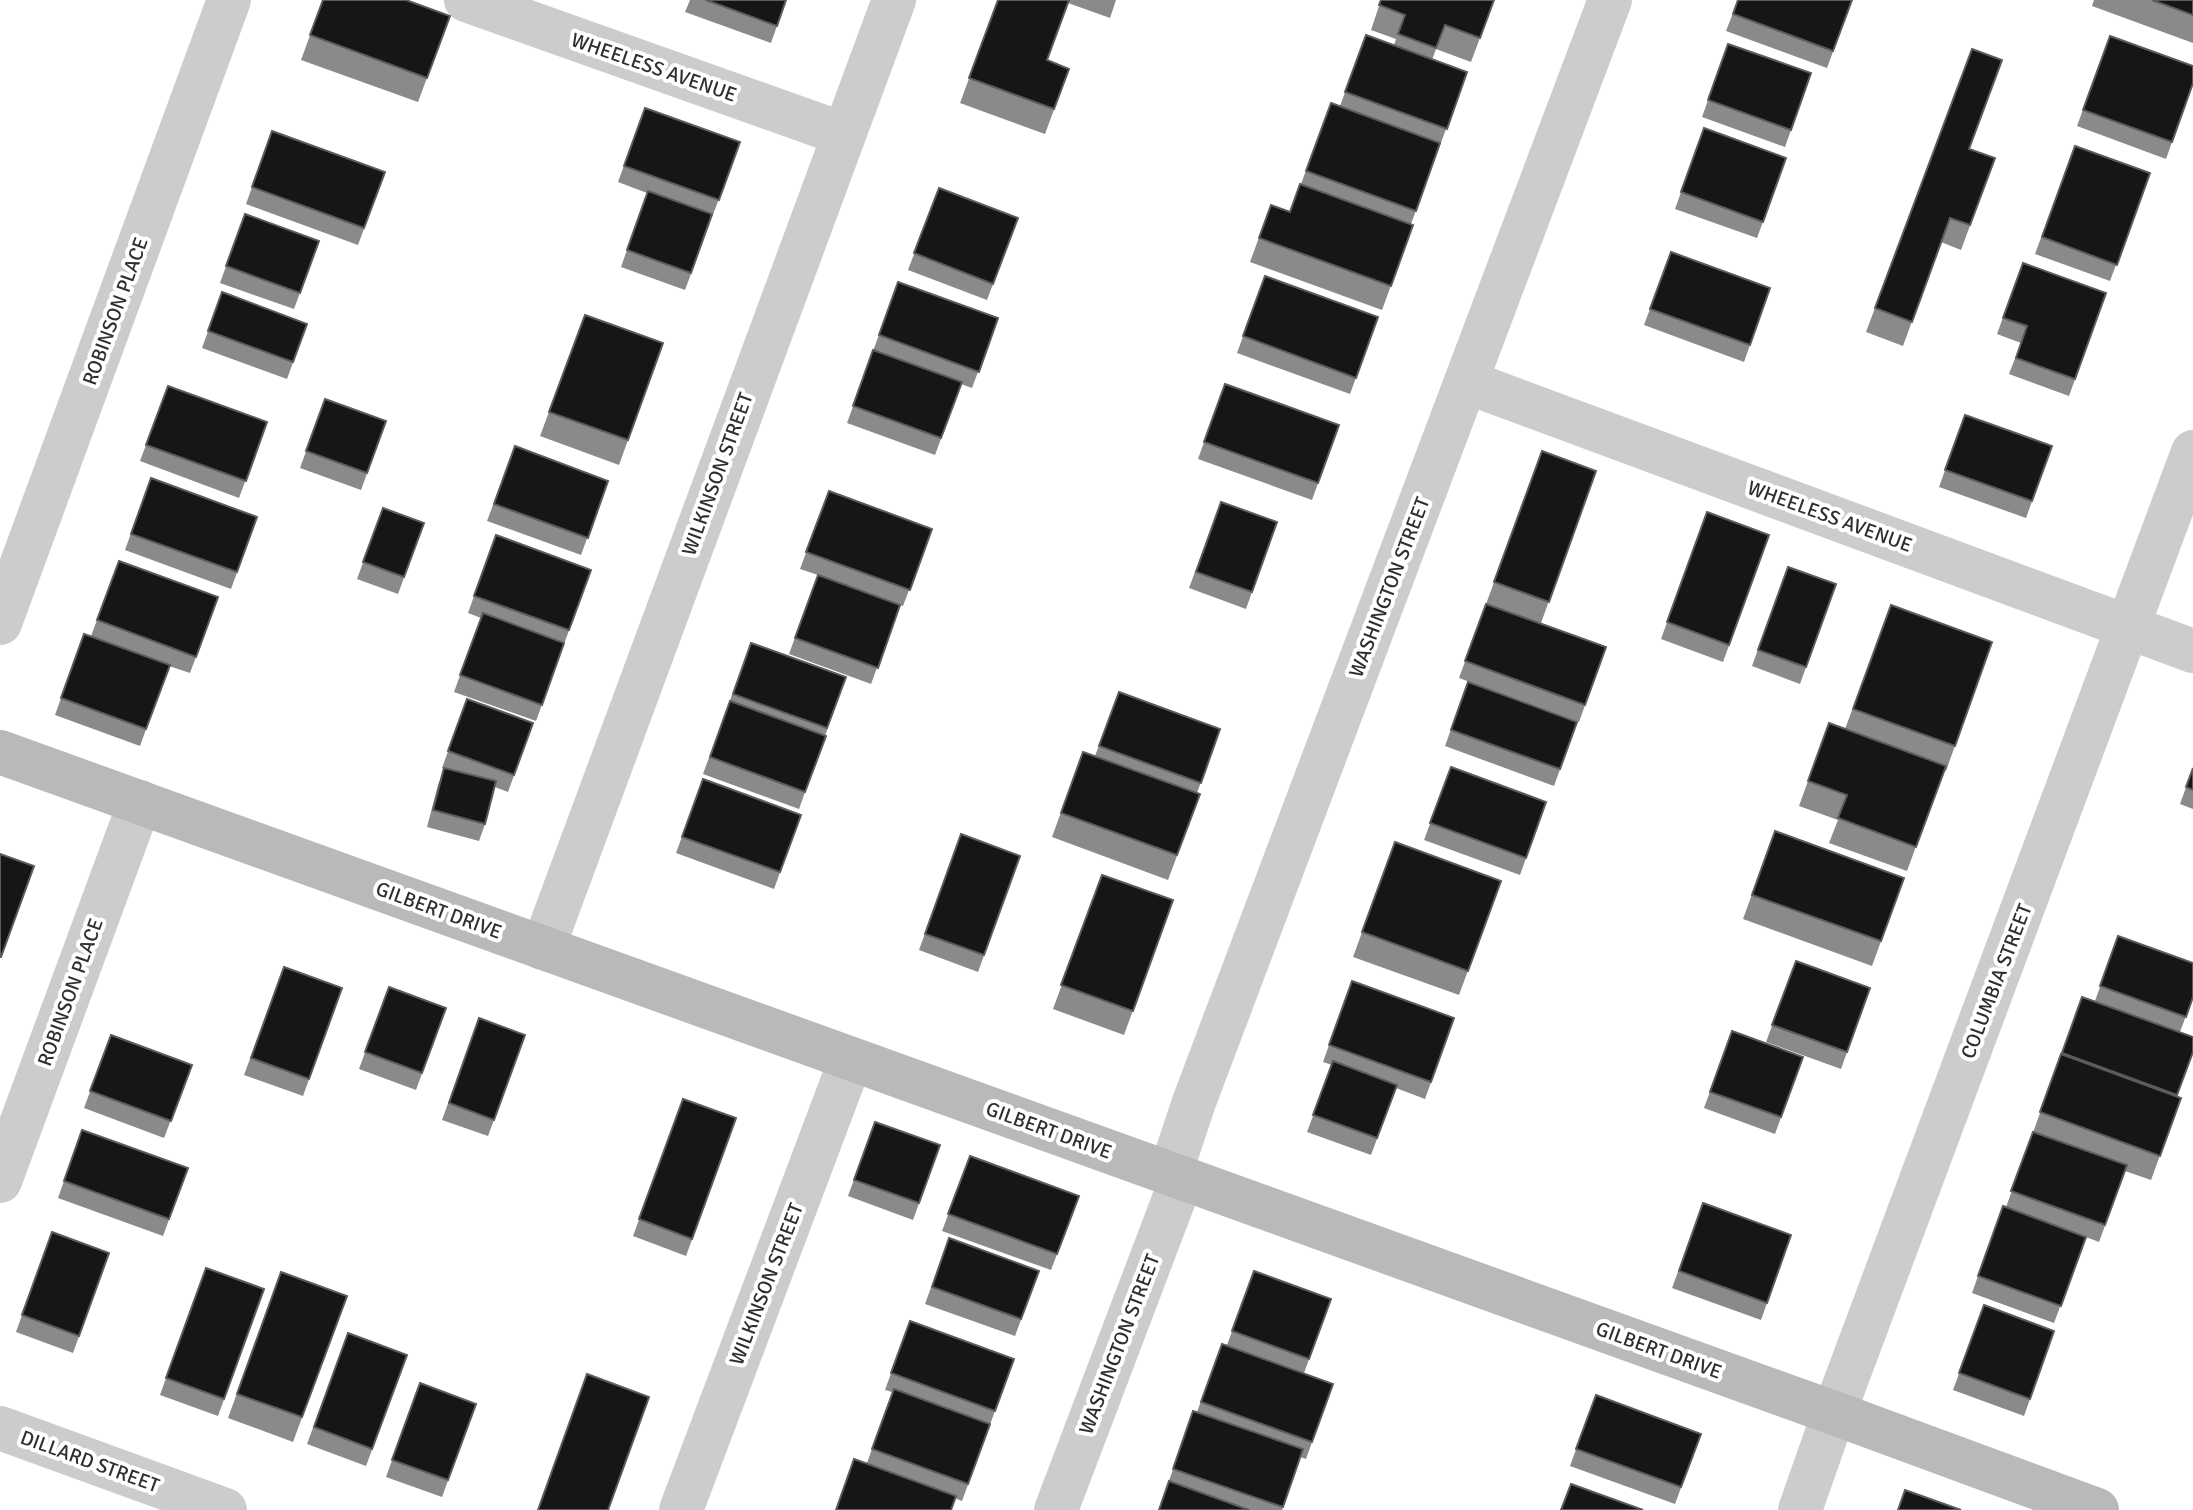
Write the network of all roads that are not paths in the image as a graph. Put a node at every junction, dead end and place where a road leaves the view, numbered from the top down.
1 (229, 0) edge
2 (466, 0) edge
3 (894, 0) edge
4 (1610, 0) edge
5 (843, 134) junction
6 (1467, 382) junction
7 (2193, 452) edge
8 (0, 623) edge
9 (2129, 627) junction
10 (2193, 651) edge
11 (0, 752) edge
12 (140, 802) junction
13 (543, 948) junction
14 (851, 1059) junction
15 (1176, 1176) junction
16 (0, 1181) edge
17 (1834, 1413) junction
18 (0, 1428) edge
19 (225, 1510) edge
20 (681, 1510) edge
21 (1056, 1510) edge
22 (1800, 1510) edge
23 (2097, 1510) edge

1 - 8 street, ROBINSON PLACE
2 - 5 street, WHEELESS AVENUE
3 - 5 street, WILKINSON STREET
4 - 6 street, WASHINGTON STREET
5 - 13 street, WILKINSON STREET
6 - 9 street, WHEELESS AVENUE
6 - 15 street, WASHINGTON STREET
7 - 9 street, COLUMBIA STREET
9 - 10 street, WHEELESS AVENUE
9 - 17 street, COLUMBIA STREET
11 - 12 street, GILBERT DRIVE
12 - 13 street, GILBERT DRIVE
12 - 16 street, ROBINSON PLACE
13 - 14 street, GILBERT DRIVE
14 - 15 street, GILBERT DRIVE
14 - 20 street, WILKINSON STREET
15 - 17 street, GILBERT DRIVE
15 - 21 street, WASHINGTON STREET
17 - 22 street, COLUMBIA STREET
17 - 23 street, GILBERT DRIVE
18 - 19 street, DILLARD STREET

